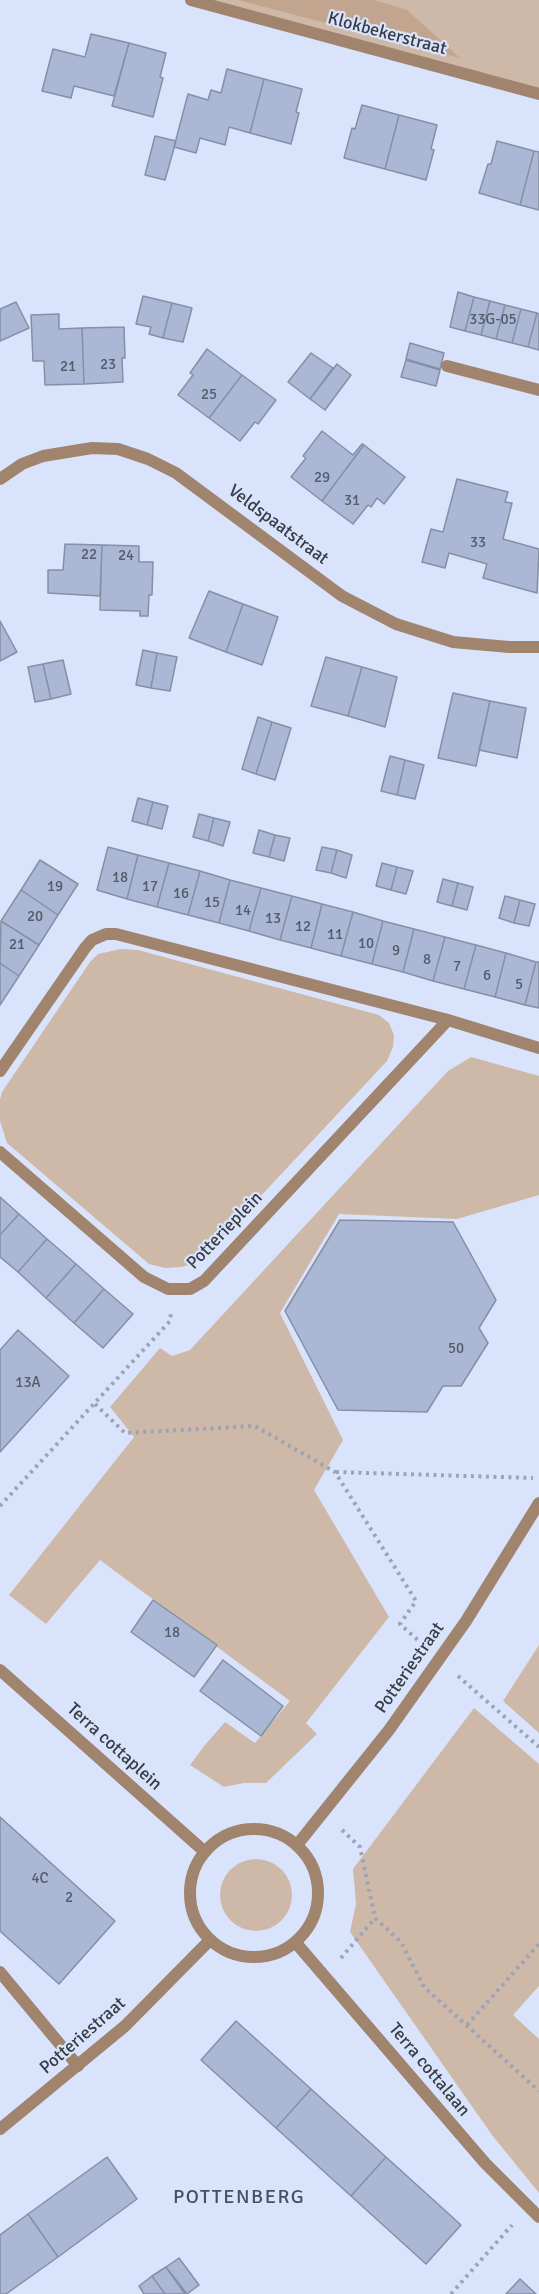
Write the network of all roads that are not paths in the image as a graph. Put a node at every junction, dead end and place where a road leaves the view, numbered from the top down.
1 (191, 0) edge
2 (539, 94) edge
3 (447, 366) dead end
4 (539, 390) edge
5 (0, 479) edge
6 (539, 647) edge
7 (448, 1020) junction
8 (539, 1048) edge
9 (0, 1071) edge
10 (0, 1152) edge
11 (539, 1503) edge
12 (0, 1670) edge
13 (297, 1845) junction
14 (205, 1852) junction
15 (210, 1940) junction
16 (296, 1943) junction
17 (0, 1972) edge
18 (78, 2066) junction
19 (0, 2129) edge
20 (539, 2217) edge

1 - 2 street, Klokbekerstraat
3 - 4 street
5 - 6 street, Veldspaatstraat
7 - 8 street
7 - 9 street
7 - 10 street, Potterieplein
11 - 13 street, Potteriestraat
12 - 14 street, Terra cottaplein
13 - 14 street
13 - 16 street
14 - 15 street
15 - 16 street
15 - 18 street, Potteriestraat
16 - 20 street, Terra cottalaan
17 - 18 street
18 - 19 street, Potteriestraat

